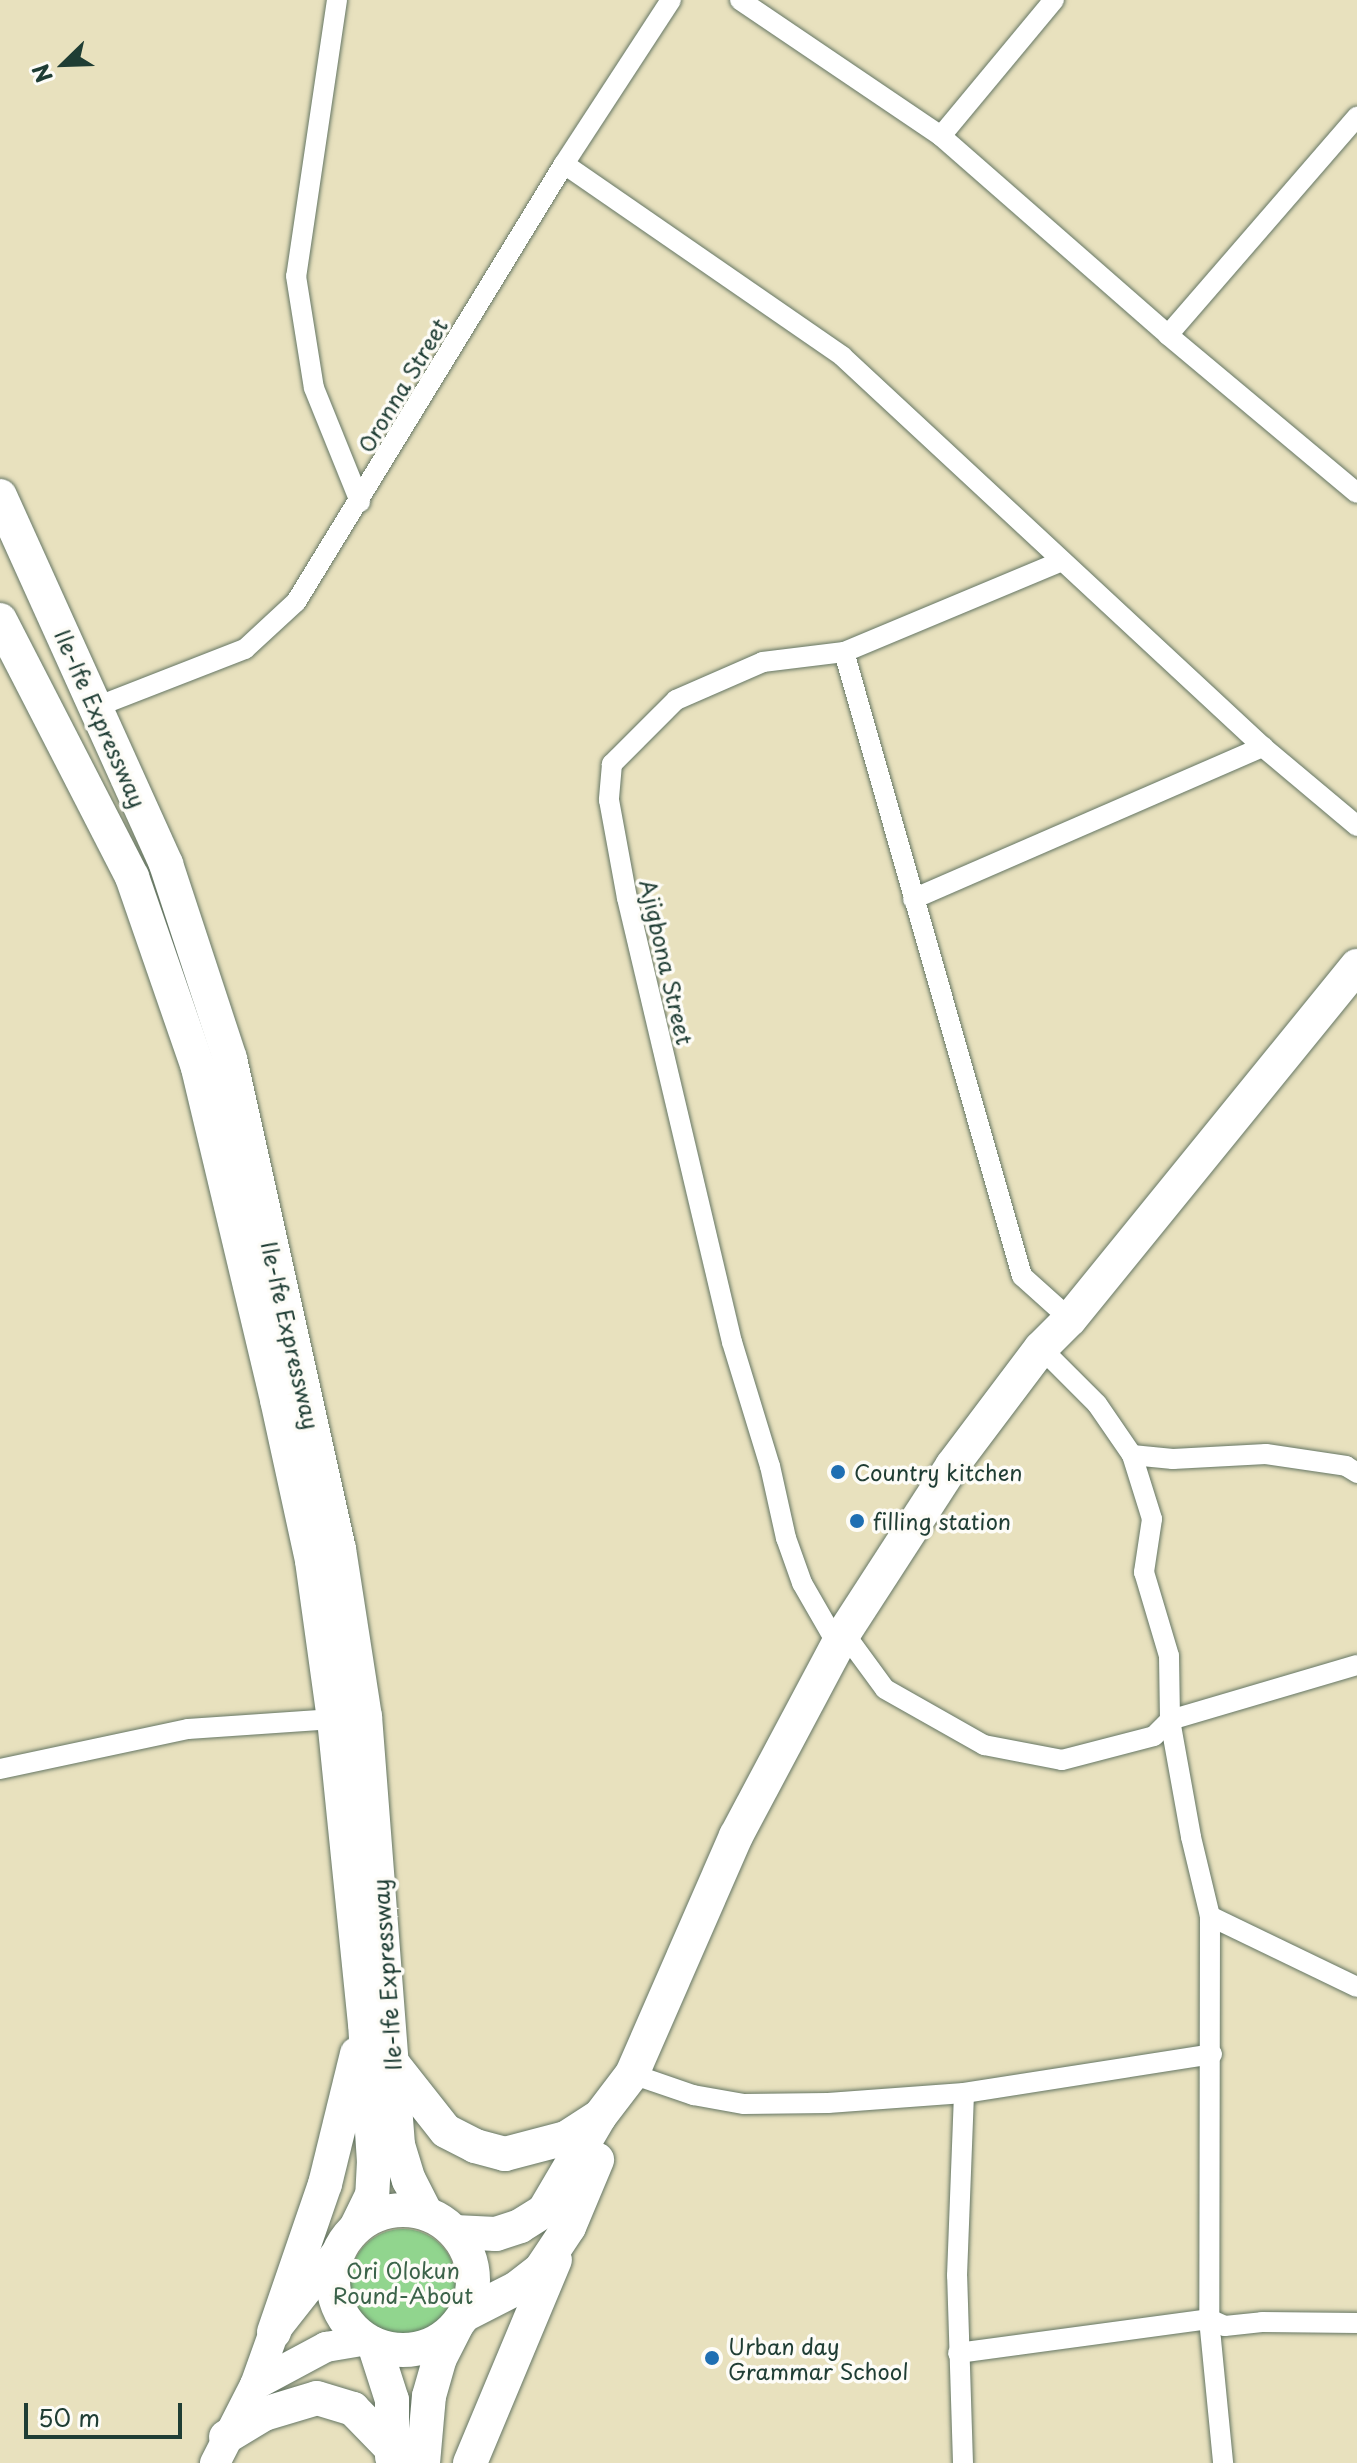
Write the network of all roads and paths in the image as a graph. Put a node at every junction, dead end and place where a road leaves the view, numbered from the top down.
1 (337, 0) edge
2 (671, 0) edge
3 (740, 0) edge
4 (1054, 0) edge
5 (1357, 117) edge
6 (941, 136) junction
7 (564, 164) junction
8 (1168, 335) junction
9 (1357, 493) edge
10 (0, 496) edge
11 (360, 502) junction
12 (1062, 561) junction
13 (0, 620) edge
14 (844, 652) junction
15 (96, 707) junction
16 (1263, 747) junction
17 (1357, 826) edge
18 (913, 899) junction
19 (1357, 966) edge
20 (1070, 1319) junction
21 (1041, 1348) junction
22 (1132, 1455) junction
23 (1357, 1473) edge
24 (844, 1633) junction
25 (1357, 1665) edge
26 (334, 1719) junction
27 (1170, 1720) junction
28 (0, 1769) edge
29 (1210, 1916) junction
30 (1357, 1987) edge
31 (365, 2023) junction
32 (1212, 2054) junction
33 (393, 2064) junction
34 (632, 2074) junction
35 (964, 2093) junction
36 (600, 2116) junction
37 (338, 2136) junction
38 (373, 2143) junction
39 (426, 2213) junction
40 (569, 2227) junction
41 (455, 2232) junction
42 (349, 2236) junction
43 (1209, 2319) junction
44 (461, 2320) junction
45 (1357, 2323) edge
46 (274, 2332) junction
47 (371, 2342) junction
48 (958, 2353) junction
49 (255, 2385) junction
50 (220, 2450) edge
51 (392, 2456) edge
52 (423, 2463) edge
53 (470, 2463) edge
54 (963, 2463) edge
55 (1223, 2463) edge

1 - 11 street
2 - 7 street, Oronna Street
3 - 6 street
4 - 6 street
5 - 8 street
6 - 8 street
7 - 11 street, Oronna Street
7 - 12 street
8 - 9 street
10 - 15 main road, Ile-Ife Expressway
11 - 15 street, Oronna Street
12 - 14 street, Ajigbona Street
12 - 16 street
13 - 26 main road, Ile-Ife Expressway
14 - 18 street
14 - 24 street, Ajigbona Street
15 - 33 main road, Ile-Ife Expressway
16 - 17 street
16 - 18 street
18 - 20 street
19 - 20 main road
20 - 21 main road
21 - 22 street
21 - 24 main road
22 - 23 street
22 - 27 street
24 - 27 street
24 - 34 main road
25 - 27 street
26 - 28 street
26 - 31 main road, Ile-Ife Expressway
27 - 29 street
29 - 30 street
29 - 32 street
31 - 37 main road
31 - 38 main road, Ile-Ife Expressway
32 - 35 street
32 - 43 street
33 - 36 main road
33 - 39 main road, Ile-Ife Expressway
34 - 35 street
34 - 36 main road
34 - 40 main road
35 - 48 street
36 - 41 main road
37 - 38 main road
37 - 46 main road
38 - 42 main road, Ile-Ife Expressway
39 - 41 main road
39 - 42 main road
40 - 44 main road
40 - 53 main road
41 - 44 main road
42 - 46 main road
42 - 47 main road
43 - 45 street
43 - 48 street
43 - 55 street
44 - 47 main road
44 - 52 main road
46 - 49 main road
47 - 49 main road
47 - 51 main road
48 - 54 street
49 - 50 main road
50 - 51 main road

